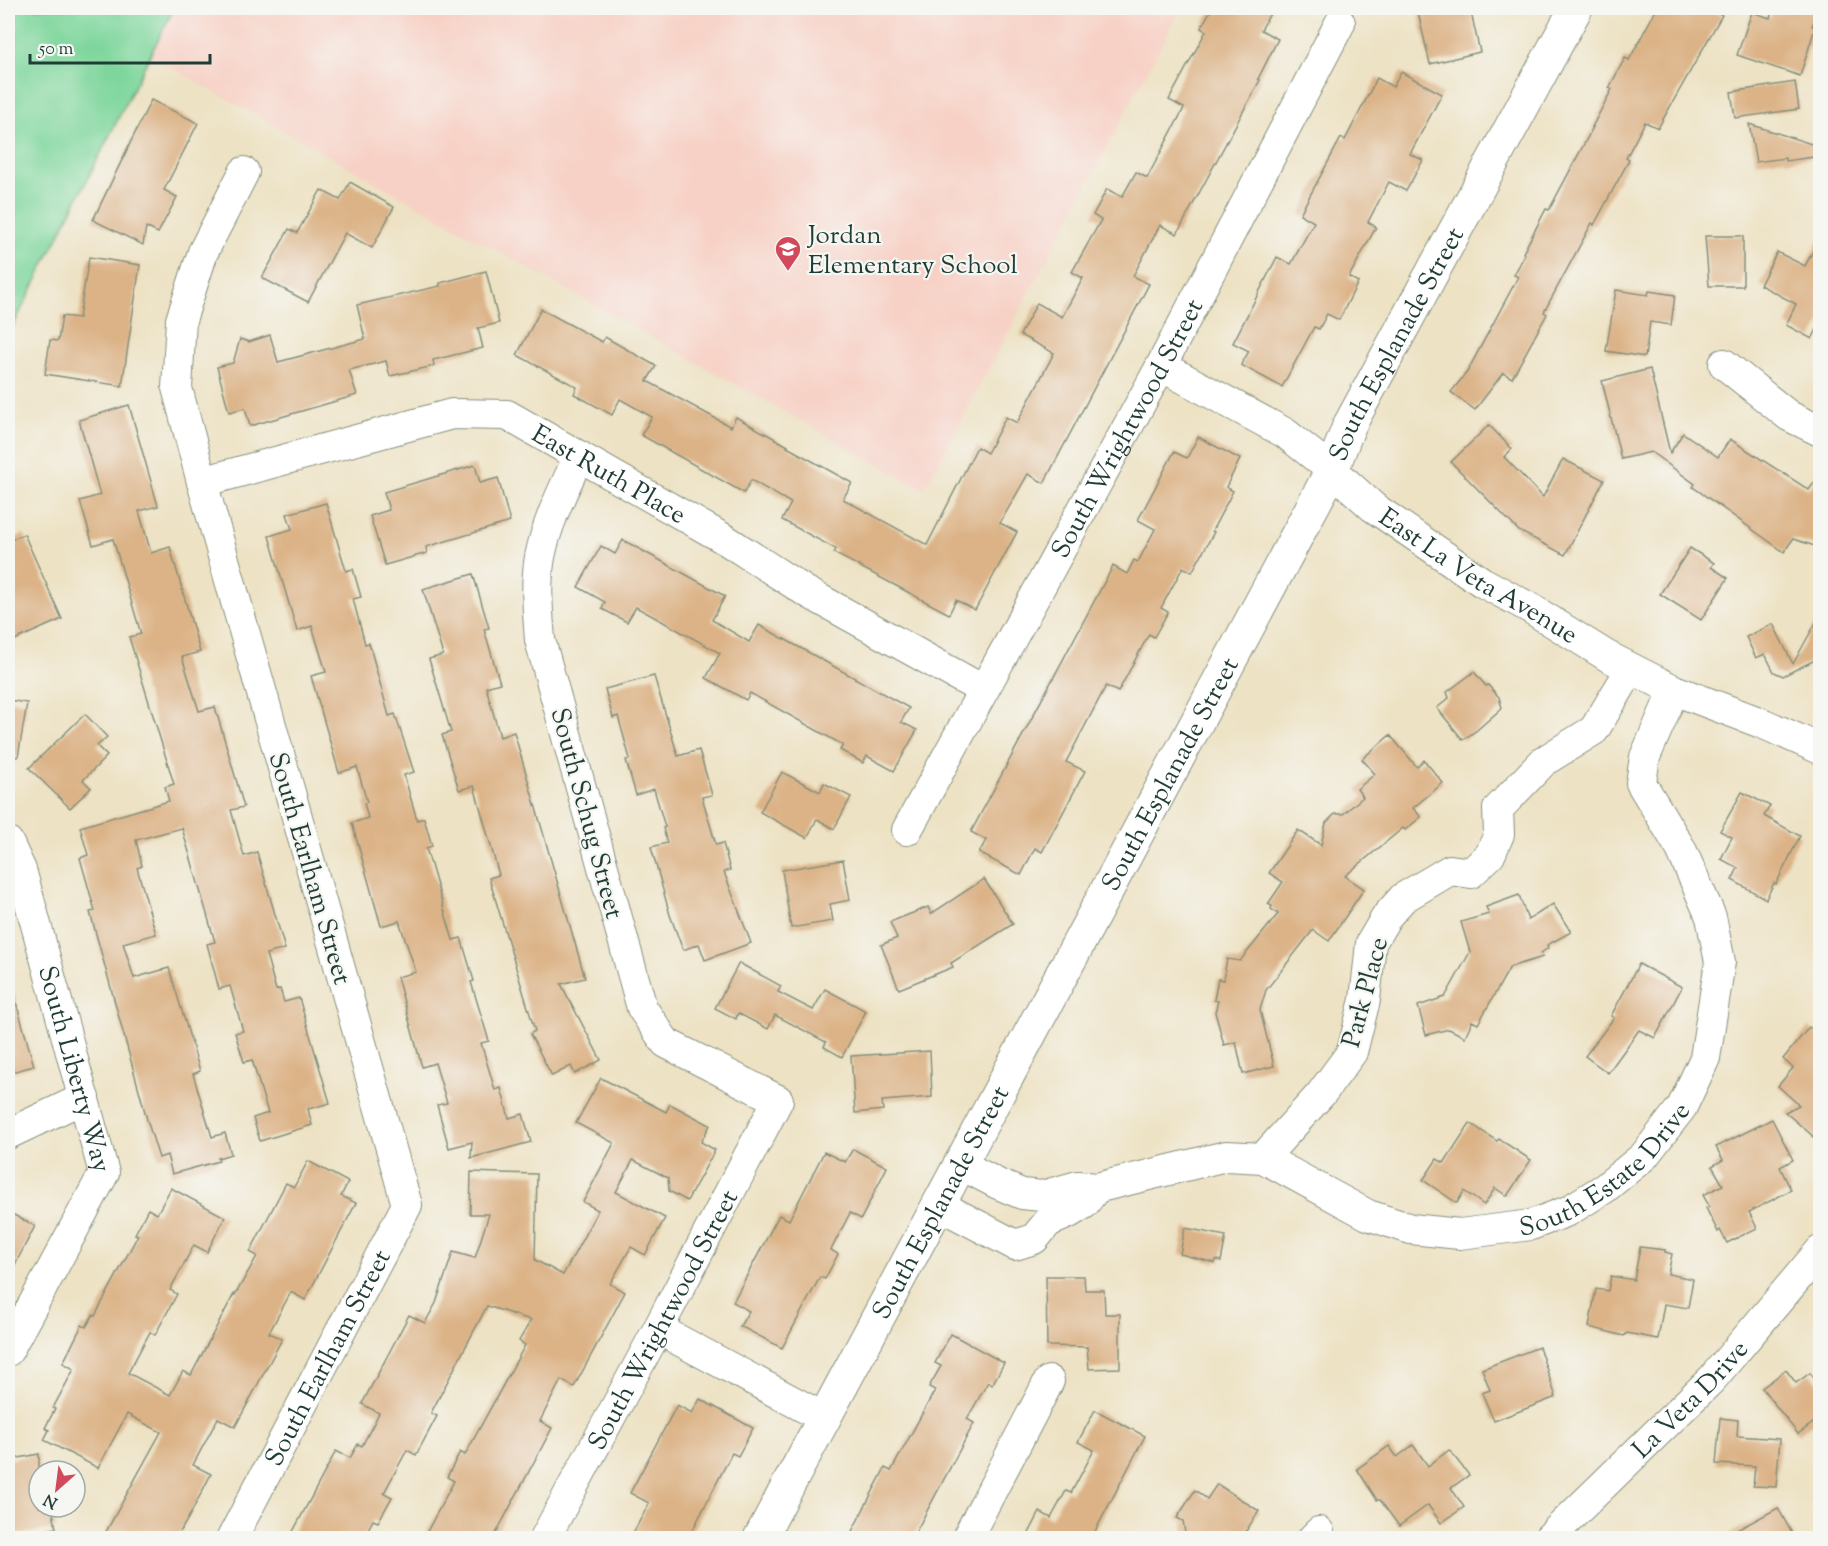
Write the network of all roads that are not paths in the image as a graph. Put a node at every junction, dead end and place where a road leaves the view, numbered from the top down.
1 (1576, 8) edge
2 (1340, 23) dead end
3 (244, 172) dead end
4 (1724, 364) dead end
5 (1161, 366) junction
6 (1821, 431) edge
7 (579, 456) junction
8 (1332, 470) junction
9 (202, 482) junction
10 (1631, 669) junction
11 (983, 690) junction
12 (1674, 690) junction
13 (1821, 749) edge
14 (907, 830) dead end
15 (8, 842) edge
16 (84, 1098) junction
17 (778, 1100) joint
18 (8, 1134) edge
19 (1263, 1158) junction
20 (960, 1164) junction
21 (1096, 1188) junction
22 (939, 1205) junction
23 (1821, 1251) edge
24 (658, 1329) junction
25 (8, 1351) edge
26 (1049, 1381) dead end
27 (824, 1418) junction
28 (232, 1539) edge
29 (545, 1539) edge
30 (760, 1539) edge
31 (967, 1539) edge
32 (1549, 1539) edge

1 - 8 main road, South Esplanade Street
2 - 5 street, South Wrightwood Street
3 - 9 street, South Earlham Street
4 - 6 street
5 - 8 street, East La Veta Avenue
5 - 11 street, South Wrightwood Street
7 - 9 street, East Ruth Place
7 - 11 street, East Ruth Place
7 - 17 street, South Schug Street
8 - 10 street, East La Veta Avenue
8 - 20 main road, South Esplanade Street
9 - 28 street, South Earlham Street
10 - 12 street, East La Veta Avenue
10 - 19 street, Park Place
11 - 14 street, South Wrightwood Street
12 - 13 street, East La Veta Avenue
12 - 19 street, South Estate Drive
15 - 16 street, South Liberty Way
16 - 18 street
16 - 25 street, South Liberty Way
17 - 24 street, South Wrightwood Street
19 - 21 street, South Estate Drive
20 - 21 street, South Estate Drive
20 - 22 main road, South Esplanade Street
21 - 22 street
22 - 27 main road, South Esplanade Street
23 - 32 street, La Veta Drive
24 - 27 street
24 - 29 street, South Wrightwood Street
26 - 31 street
27 - 30 main road, South Esplanade Street

